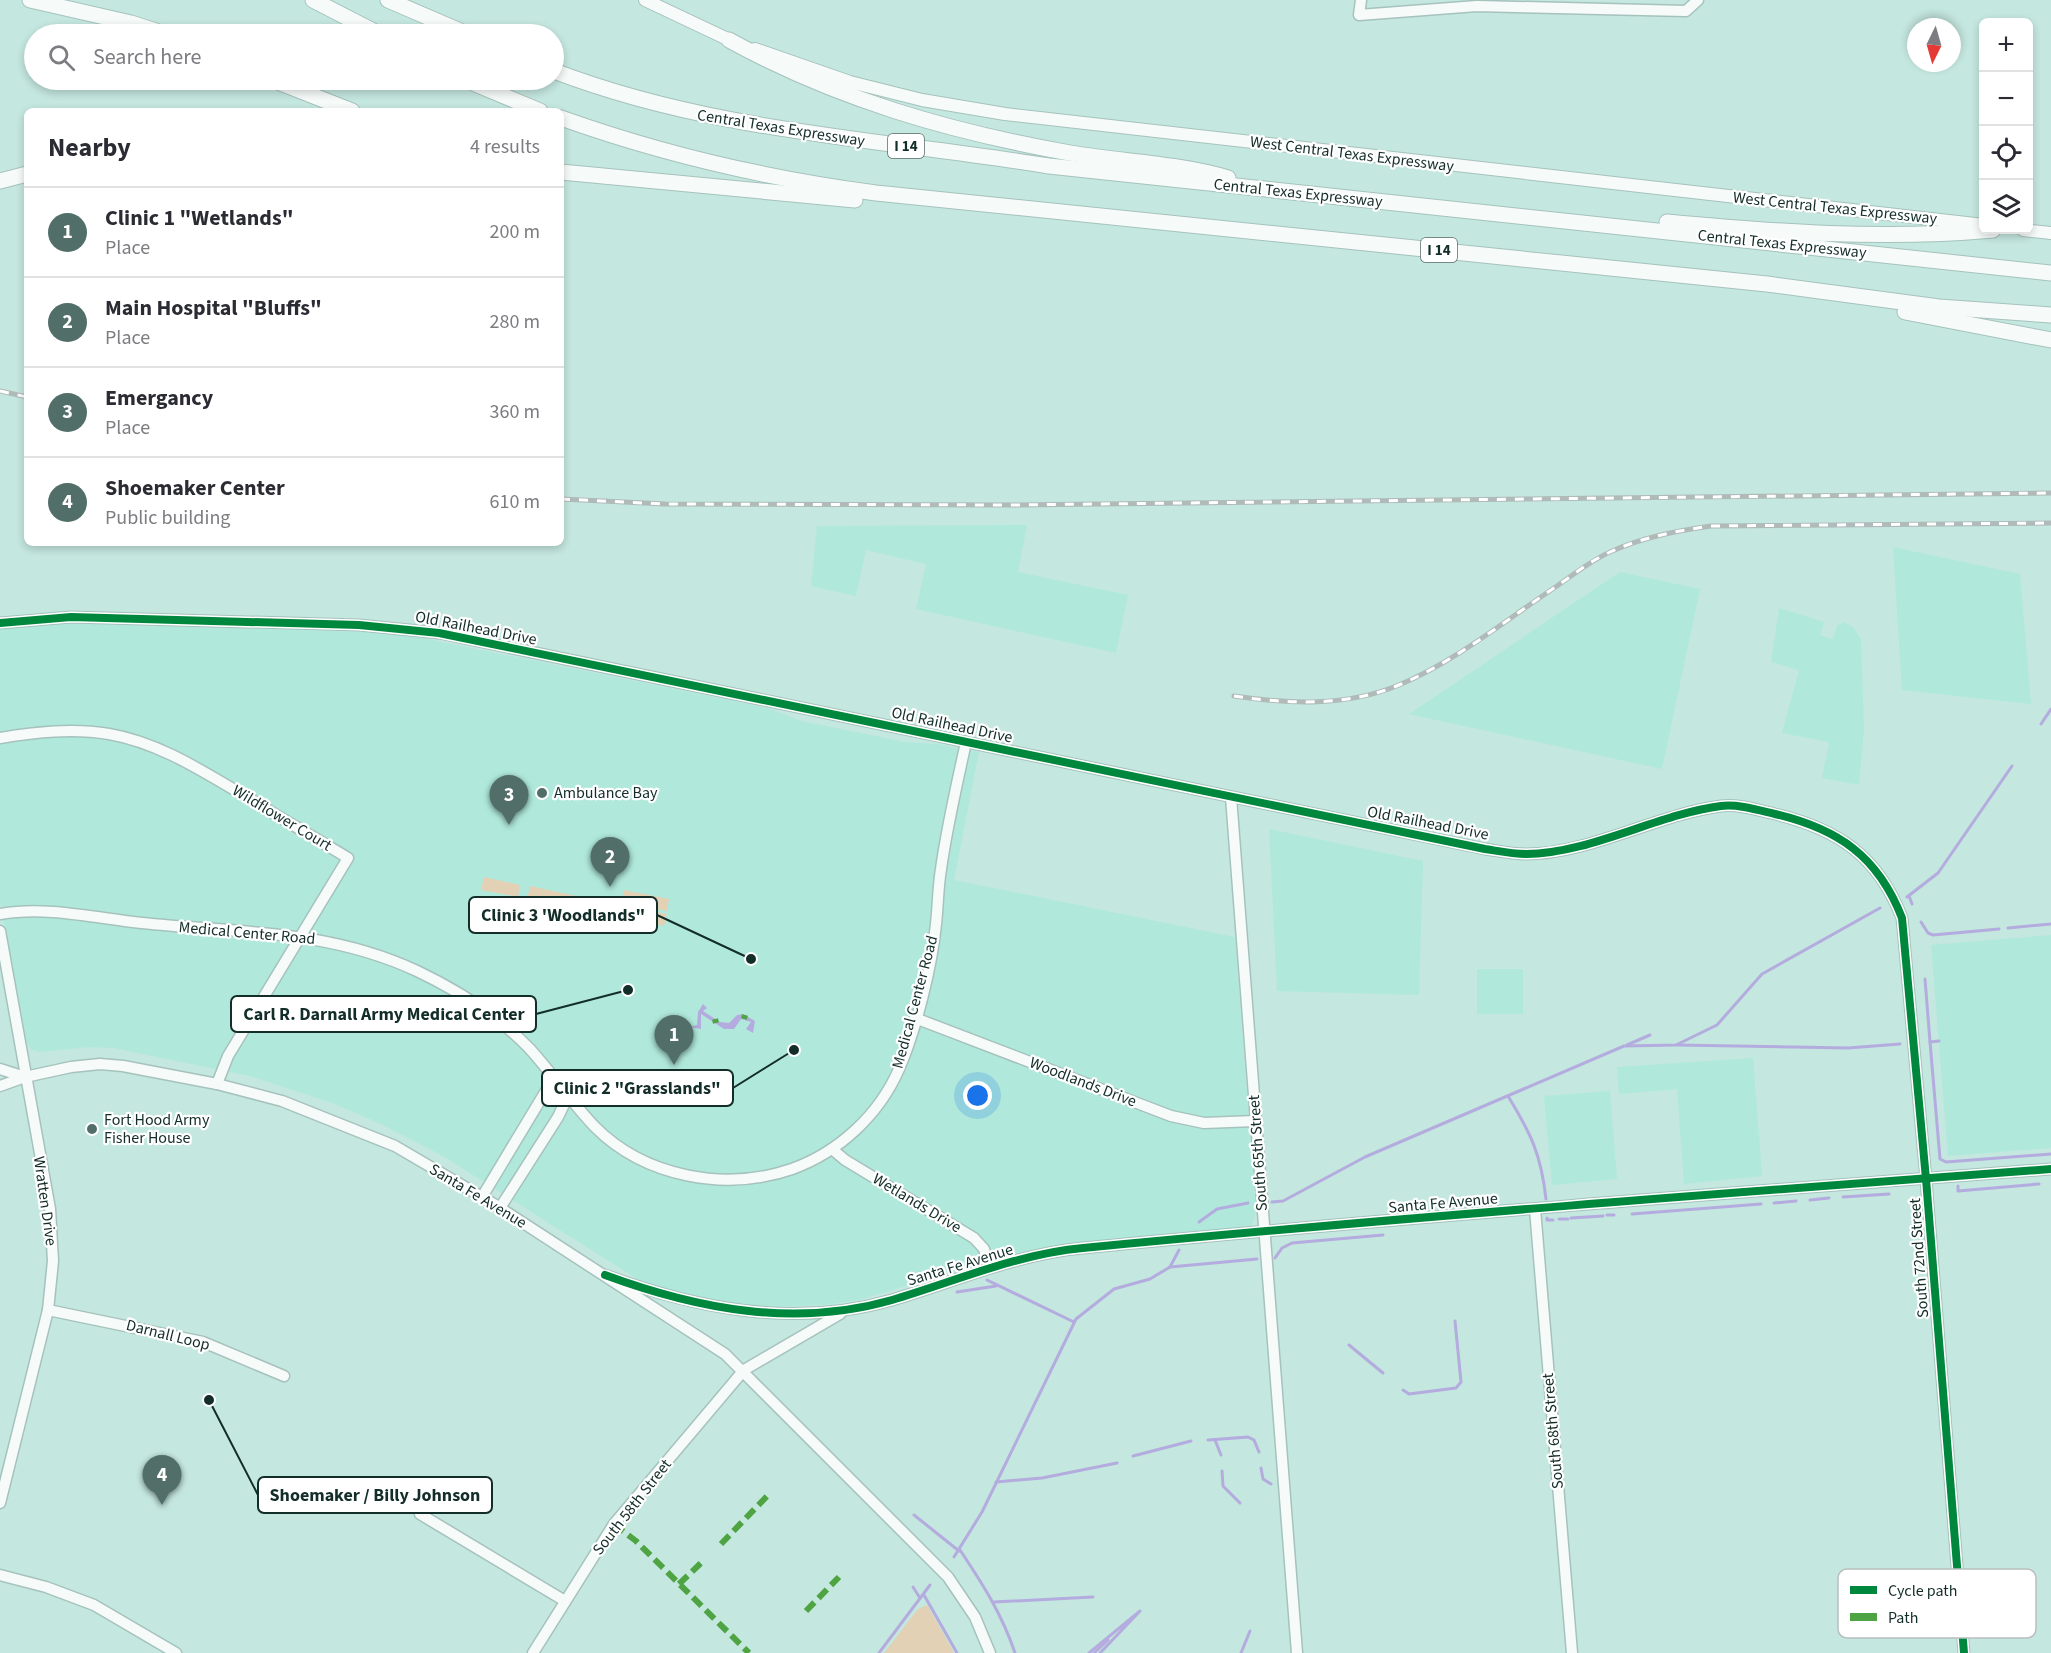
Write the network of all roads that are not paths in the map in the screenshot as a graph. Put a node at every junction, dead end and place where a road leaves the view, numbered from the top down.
1 (30, 0) edge
2 (313, 0) edge
3 (388, 0) edge
4 (645, 0) edge
5 (1361, 0) edge
6 (1698, 0) edge
7 (1406, 5) edge
8 (137, 24) edge
9 (360, 24) edge
10 (443, 24) edge
11 (729, 40) junction
12 (564, 74) edge
13 (298, 90) edge
14 (489, 90) edge
15 (344, 108) edge
16 (533, 108) edge
17 (564, 119) edge
18 (564, 166) edge
19 (564, 172) edge
20 (24, 175) edge
21 (0, 181) edge
22 (663, 182) junction
23 (1265, 189) junction
24 (1029, 211) junction
25 (1597, 224) junction
26 (1979, 225) edge
27 (1979, 231) edge
28 (2033, 231) edge
29 (2051, 233) edge
30 (2051, 273) edge
31 (1767, 284) junction
32 (2051, 315) edge
33 (2051, 340) edge
34 (0, 623) edge
35 (0, 738) edge
36 (966, 742) junction
37 (1231, 797) junction
38 (1875, 868) joint
39 (0, 914) edge
40 (0, 931) edge
41 (301, 936) junction
42 (915, 1018) junction
43 (0, 1069) edge
44 (552, 1075) junction
45 (26, 1077) junction
46 (217, 1084) junction
47 (0, 1086) edge
48 (568, 1096) junction
49 (1255, 1121) junction
50 (832, 1149) junction
51 (2051, 1169) edge
52 (1926, 1179) junction
53 (482, 1197) junction
54 (500, 1208) junction
55 (1535, 1209) junction
56 (1264, 1231) junction
57 (989, 1267) junction
58 (604, 1275) junction
59 (48, 1310) junction
60 (846, 1311) junction
61 (744, 1370) junction
62 (284, 1376) dead end
63 (0, 1503) edge
64 (420, 1514) dead end
65 (1957, 1569) edge
66 (0, 1575) edge
67 (565, 1601) junction
68 (1963, 1638) edge
69 (176, 1653) edge
70 (533, 1653) edge
71 (990, 1653) edge
72 (1297, 1653) edge
73 (1572, 1653) edge
74 (1964, 1653) edge

1 - 8 highway
2 - 9 highway
3 - 10 highway
4 - 11 main road, West Central Texas Expressway
5 - 7 street
6 - 7 street
11 - 23 highway
11 - 26 main road, West Central Texas Expressway
12 - 23 highway, Central Texas Expressway / I 14
13 - 15 highway
14 - 16 highway
17 - 24 highway, I 14
18 - 22 highway
19 - 22 highway
20 - 21 highway
22 - 24 highway
23 - 25 highway, Central Texas Expressway / I 14
24 - 31 highway, I 14
25 - 27 highway
25 - 30 highway, Central Texas Expressway / I 14
28 - 29 main road
31 - 32 highway, I 14
31 - 33 highway
34 - 36 street, Old Railhead Drive
35 - 41 street, Wildflower Court
36 - 37 street, Old Railhead Drive
36 - 42 street, Medical Center Road
37 - 38 street, Old Railhead Drive
37 - 49 street, South 65th Street
38 - 52 street, South 72nd Street
39 - 41 street, Medical Center Road
40 - 45 street, Wratten Drive
41 - 44 street, Medical Center Road
41 - 46 street, Wildflower Court
42 - 49 street, Woodlands Drive
42 - 50 street, Medical Center Road
43 - 45 street
44 - 48 street, Medical Center Road
44 - 53 street
45 - 46 street, Santa Fe Avenue
45 - 47 street, Santa Fe Avenue
45 - 59 street, Wratten Drive
46 - 53 street, Santa Fe Avenue
48 - 50 street, Medical Center Road
48 - 54 street
49 - 56 street, South 65th Street
50 - 57 street, Wetlands Drive
51 - 52 street, Santa Fe Avenue
52 - 55 street, Santa Fe Avenue
52 - 65 street, South 72nd Street
53 - 54 street, Santa Fe Avenue
54 - 58 street, Santa Fe Avenue
55 - 56 street, Santa Fe Avenue
55 - 73 street, South 68th Street
56 - 57 street, Santa Fe Avenue
56 - 72 street, South 65th Street
57 - 60 street, Santa Fe Avenue
58 - 60 street
58 - 61 street, Santa Fe Avenue
59 - 62 street, Darnall Loop
59 - 63 street, Wratten Drive
60 - 61 street, South 58th Street
61 - 67 street, South 58th Street
61 - 71 street, Santa Fe Avenue
64 - 67 street
66 - 69 street
67 - 70 street, South 58th Street
68 - 74 street, South 72nd Street

